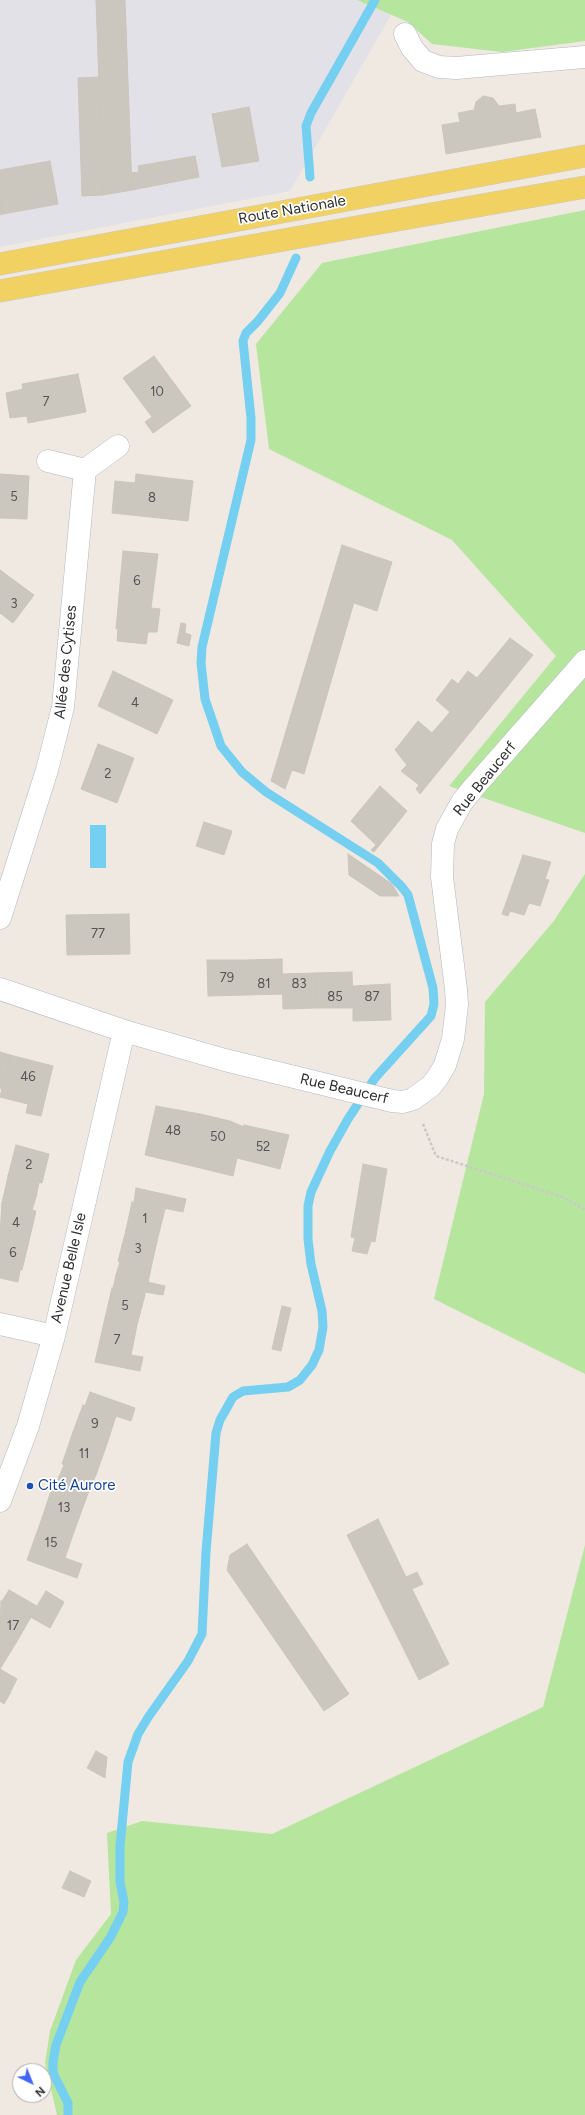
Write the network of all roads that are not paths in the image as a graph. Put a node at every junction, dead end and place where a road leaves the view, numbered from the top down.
1 (405, 34) dead end
2 (585, 57) edge
3 (585, 156) edge
4 (585, 187) edge
5 (0, 264) edge
6 (0, 291) edge
7 (118, 446) dead end
8 (48, 461) dead end
9 (85, 470) junction
10 (585, 661) edge
11 (0, 918) edge
12 (0, 989) edge
13 (124, 1031) junction
14 (0, 1324) edge
15 (54, 1336) junction
16 (0, 1500) edge

1 - 2 street
3 - 5 main road, Route Nationale
4 - 6 main road, Route Nationale
7 - 9 street
8 - 9 street
9 - 11 street, Allée des Cytises
10 - 13 street, Rue Beaucerf
12 - 13 street, Rue Beaucerf
13 - 15 street, Avenue Belle Isle
14 - 15 street
15 - 16 street, Avenue Belle Isle

